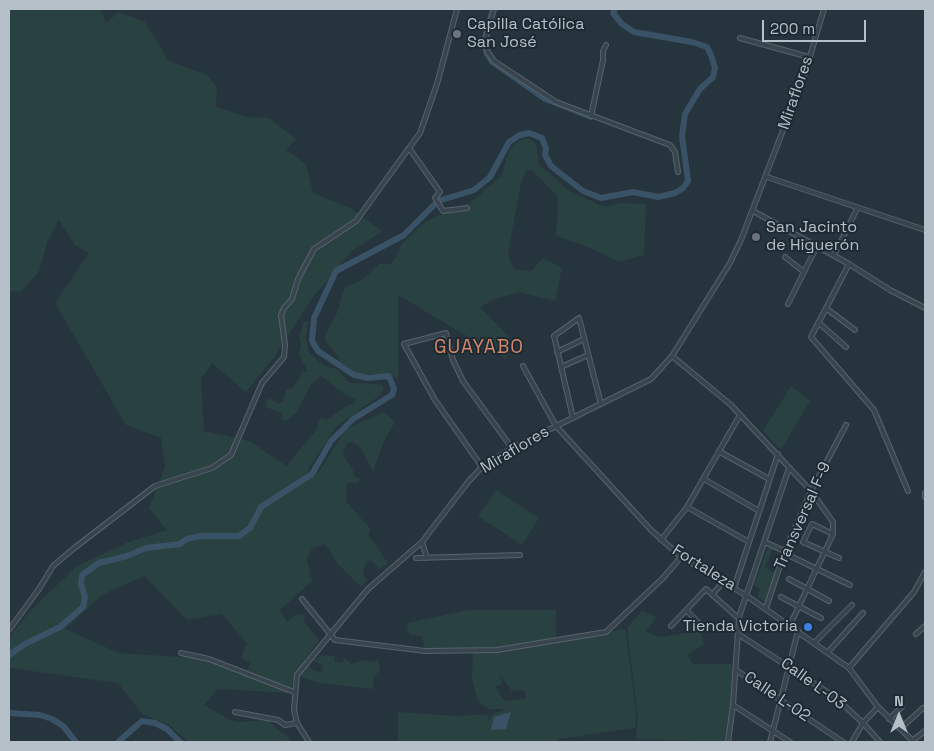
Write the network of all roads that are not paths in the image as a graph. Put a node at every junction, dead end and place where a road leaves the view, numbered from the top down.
1 (457, 9) edge
2 (494, 9) edge
3 (824, 9) edge
4 (740, 38) dead end
5 (606, 45) dead end
6 (809, 57) junction
7 (591, 116) junction
8 (409, 148) junction
9 (678, 172) dead end
10 (766, 177) junction
11 (467, 208) dead end
12 (857, 208) junction
13 (753, 211) junction
14 (925, 230) edge
15 (817, 246) junction
16 (834, 255) junction
17 (785, 257) dead end
18 (849, 264) junction
19 (804, 272) junction
20 (788, 304) dead end
21 (925, 308) edge
22 (827, 309) junction
23 (820, 323) junction
24 (856, 330) dead end
25 (584, 339) junction
26 (846, 347) dead end
27 (558, 352) junction
28 (588, 355) junction
29 (672, 356) junction
30 (523, 366) dead end
31 (561, 367) junction
32 (601, 404) junction
33 (740, 415) junction
34 (573, 418) junction
35 (846, 425) dead end
36 (556, 426) junction
37 (512, 448) junction
38 (720, 452) junction
39 (778, 454) junction
40 (482, 467) junction
41 (789, 468) junction
42 (704, 479) junction
43 (769, 480) junction
44 (811, 491) junction
45 (908, 491) dead end
46 (687, 506) junction
47 (759, 511) junction
48 (833, 534) junction
49 (661, 540) junction
50 (422, 542) junction
51 (749, 542) junction
52 (765, 542) junction
53 (784, 552) junction
54 (826, 552) junction
55 (520, 555) dead end
56 (681, 557) junction
57 (416, 558) dead end
58 (427, 558) junction
59 (839, 558) dead end
60 (817, 570) junction
61 (925, 572) edge
62 (789, 579) dead end
63 (723, 582) junction
64 (850, 585) dead end
65 (734, 588) junction
66 (808, 589) junction
67 (713, 594) junction
68 (747, 595) junction
69 (781, 597) dead end
70 (302, 599) dead end
71 (830, 600) dead end
72 (852, 605) dead end
73 (800, 606) junction
74 (766, 608) junction
75 (686, 610) junction
76 (863, 613) dead end
77 (736, 616) dead end
78 (821, 618) dead end
79 (790, 625) junction
80 (672, 626) dead end
81 (704, 628) dead end
82 (924, 628) edge
83 (9, 630) edge
84 (798, 631) junction
85 (738, 634) junction
86 (916, 634) dead end
87 (329, 636) junction
88 (815, 642) junction
89 (828, 652) junction
90 (180, 654) dead end
91 (789, 666) junction
92 (849, 668) junction
93 (736, 670) junction
94 (294, 692) junction
95 (780, 698) junction
96 (733, 705) junction
97 (878, 707) junction
98 (902, 707) dead end
99 (923, 708) dead end
100 (235, 712) dead end
101 (889, 719) junction
102 (297, 723) junction
103 (863, 723) junction
104 (900, 729) junction
105 (925, 730) edge
106 (773, 731) junction
107 (308, 742) edge
108 (729, 742) edge
109 (770, 742) edge
110 (790, 742) edge
111 (843, 742) edge
112 (852, 742) edge
113 (880, 742) edge
114 (913, 742) edge

1 - 8 street
2 - 7 street
3 - 6 street, Miraflores
4 - 6 street
5 - 7 street
6 - 10 street, Miraflores
7 - 9 street
8 - 11 street
8 - 83 street
10 - 12 street
10 - 13 street, Miraflores
12 - 14 street
12 - 16 street
13 - 15 street
13 - 29 street, Miraflores
15 - 16 street
15 - 19 street
16 - 18 street
17 - 19 street
18 - 21 street
18 - 22 street
19 - 20 street
22 - 23 street
22 - 24 street
23 - 26 street
23 - 45 street
25 - 27 street
25 - 27 street
25 - 28 street
27 - 31 street
28 - 31 street
28 - 32 street
29 - 32 street, Miraflores
29 - 33 street
30 - 36 street, Fortaleza
31 - 34 street
32 - 34 street, Miraflores
33 - 38 street
33 - 39 street
34 - 36 street, Miraflores
35 - 44 street, Transversal F-9
36 - 37 street, Miraflores
36 - 49 street, Fortaleza
37 - 40 street, Miraflores
37 - 40 street
38 - 42 street
38 - 43 street
39 - 41 street
39 - 43 street
40 - 50 street, Miraflores
41 - 44 street
41 - 52 street
42 - 46 street
42 - 47 street
43 - 47 street
44 - 48 street
44 - 53 street, Transversal F-9
46 - 49 street
46 - 51 street
47 - 51 street
48 - 54 street
48 - 54 street
49 - 56 street, Fortaleza
50 - 58 street
50 - 87 street, Miraflores
51 - 65 street
52 - 53 street
52 - 68 street
53 - 60 street
53 - 74 street, Transversal F-9
54 - 59 street
54 - 60 street
55 - 58 street
56 - 63 street, Fortaleza
56 - 87 street
57 - 58 street
60 - 64 street
60 - 66 street
61 - 92 street
62 - 66 street
63 - 65 street, Fortaleza
63 - 67 street
65 - 68 street, Fortaleza
66 - 71 street
66 - 73 street
67 - 75 street
67 - 77 street
68 - 74 street, Fortaleza
68 - 85 street
69 - 73 street
70 - 87 street
72 - 88 street
73 - 78 street
73 - 79 street
74 - 79 street, Fortaleza
75 - 80 street
75 - 81 street
76 - 89 street
79 - 84 street, Fortaleza
82 - 86 street
84 - 88 street, Fortaleza
84 - 91 street
85 - 91 street, Calle L-03
85 - 93 street
87 - 94 street, Miraflores
88 - 89 street, Fortaleza
89 - 92 street, Fortaleza
90 - 94 street
91 - 95 street
91 - 103 street, Calle L-03
92 - 97 street, Fortaleza
93 - 95 street, Calle L-02
93 - 96 street
94 - 102 street, Miraflores
95 - 106 street
95 - 111 street, Calle L-02
96 - 106 street
96 - 108 street
97 - 101 street, Fortaleza
97 - 103 street
98 - 101 street
99 - 104 street
100 - 102 street
101 - 104 street, Fortaleza
102 - 107 street, Miraflores
103 - 112 street
103 - 113 street, Calle L-03
104 - 114 street, Fortaleza
105 - 114 street
106 - 109 street
106 - 110 street

